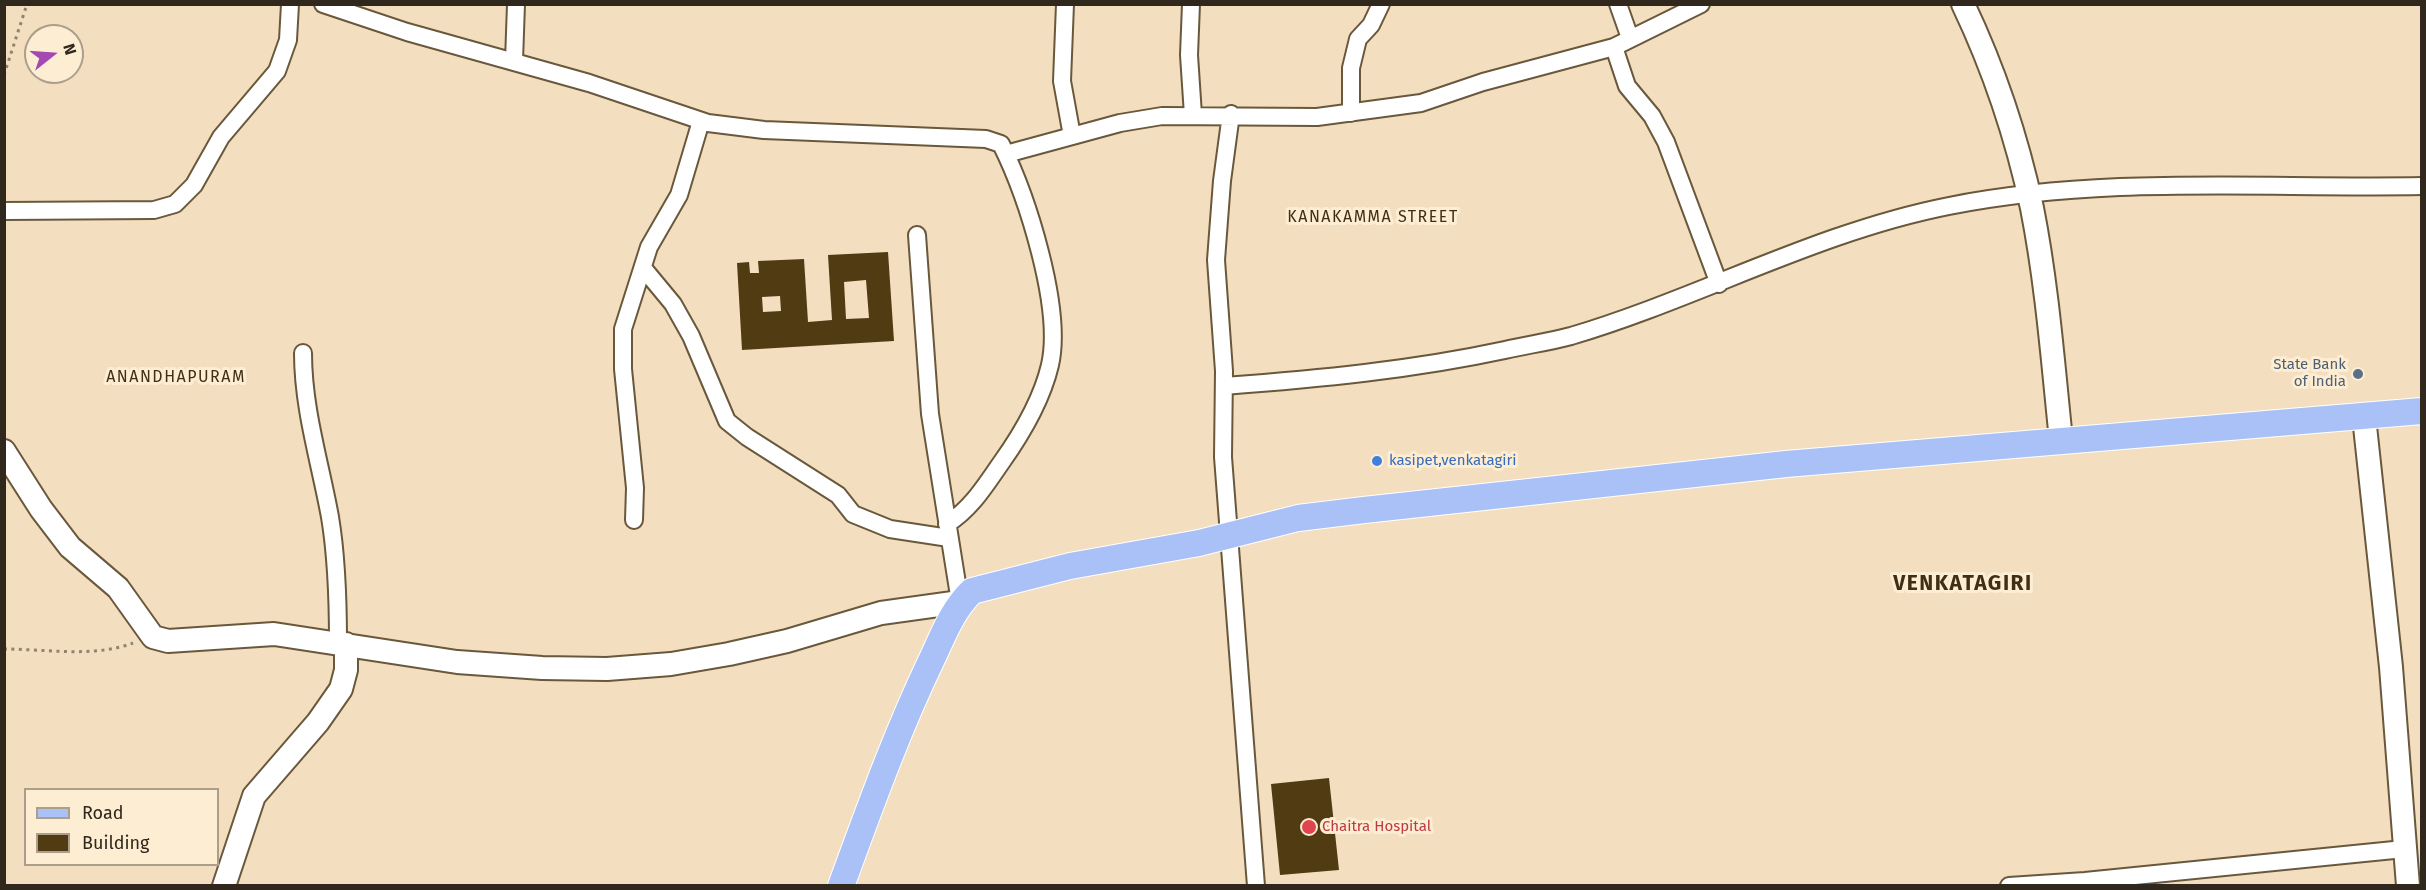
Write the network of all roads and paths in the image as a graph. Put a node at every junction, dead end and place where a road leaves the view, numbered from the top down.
1 (27, 4) edge
2 (290, 4) edge
3 (323, 4) edge
4 (1065, 4) edge
5 (1191, 4) edge
6 (1381, 4) edge
7 (1618, 4) edge
8 (1701, 4) edge
9 (1963, 4) edge
10 (516, 7) edge
11 (1630, 38) junction
12 (1614, 47) junction
13 (514, 61) junction
14 (4, 75) edge
15 (1351, 113) junction
16 (1231, 114) junction
17 (1193, 115) junction
18 (701, 121) junction
19 (1064, 138) junction
20 (1006, 154) junction
21 (2421, 186) edge
22 (2028, 194) junction
23 (4, 212) edge
24 (917, 235) dead end
25 (644, 269) junction
26 (1719, 284) junction
27 (303, 353) dead end
28 (1224, 386) junction
29 (2421, 411) edge
30 (2364, 417) junction
31 (2061, 440) junction
32 (4, 451) edge
33 (634, 520) dead end
34 (948, 531) junction
35 (1229, 535) junction
36 (960, 602) junction
37 (150, 633) junction
38 (342, 643) junction
39 (4, 650) edge
40 (2404, 849) junction
41 (224, 885) edge
42 (841, 885) edge
43 (1256, 885) edge
44 (2009, 885) edge
45 (2408, 885) edge

1 - 14 path
2 - 23 street
3 - 13 street
4 - 19 street
5 - 17 street
6 - 15 street
7 - 11 street
8 - 11 street
9 - 22 main road
10 - 13 street
11 - 12 street
12 - 15 street
12 - 26 street
13 - 18 street
15 - 16 street
16 - 17 street
16 - 28 street
17 - 19 street
18 - 20 street
18 - 25 street
19 - 20 street
20 - 34 street
21 - 22 street
22 - 26 street
22 - 31 main road
24 - 34 street
25 - 33 street
25 - 34 street
26 - 28 street
27 - 38 street
28 - 35 street
29 - 30 main road
30 - 31 main road
30 - 40 main road
31 - 35 main road
32 - 37 main road
34 - 36 street
35 - 36 main road
35 - 43 street
36 - 38 main road
36 - 42 main road
37 - 38 main road
37 - 39 path
38 - 41 main road
40 - 44 street
40 - 45 main road

